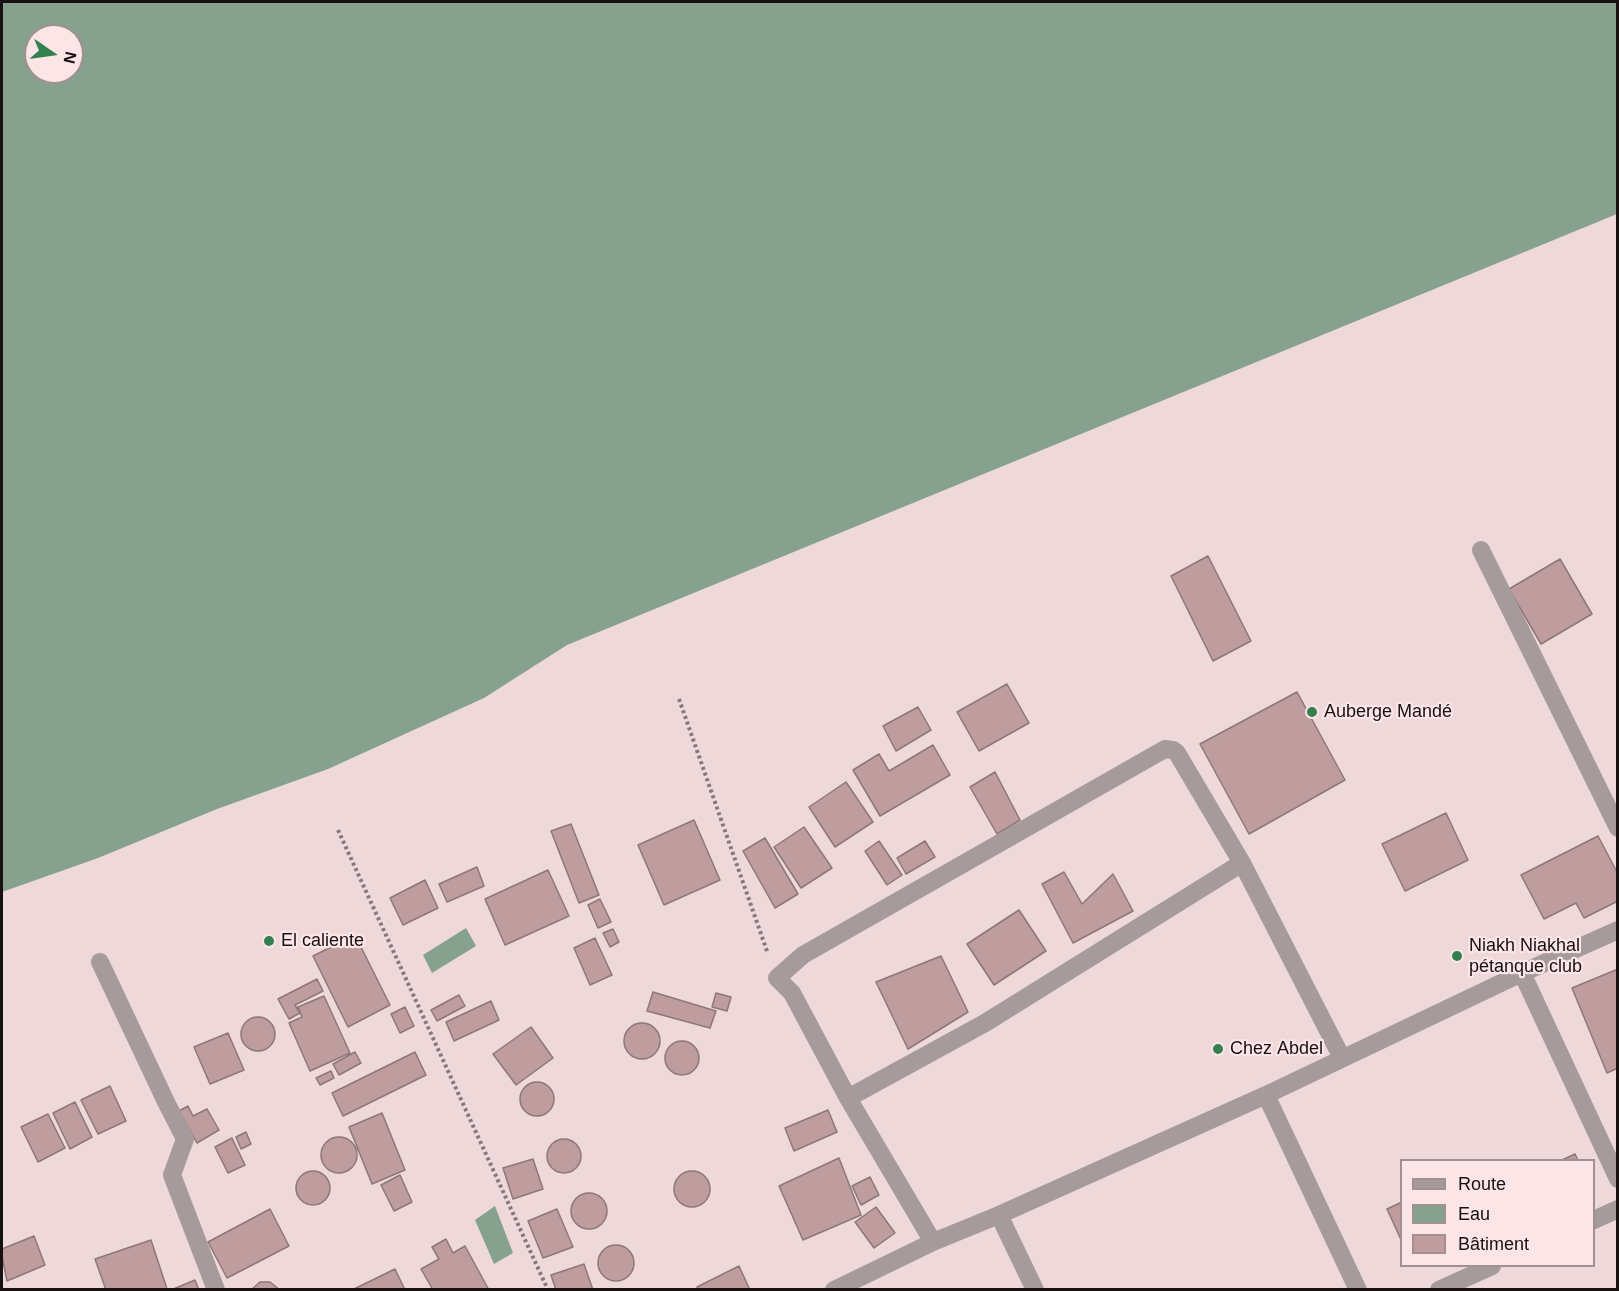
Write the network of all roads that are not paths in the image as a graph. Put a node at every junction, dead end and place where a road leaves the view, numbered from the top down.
1 (1481, 550) dead end
2 (1617, 828) edge
3 (1242, 863) junction
4 (1617, 930) edge
5 (100, 962) dead end
6 (1522, 973) junction
7 (1342, 1059) junction
8 (1266, 1095) junction
9 (848, 1098) junction
10 (1617, 1179) edge
11 (1617, 1209) edge
12 (999, 1215) junction
13 (1595, 1219) edge
14 (933, 1242) junction
15 (1490, 1267) edge
16 (216, 1290) edge
17 (834, 1290) edge
18 (1035, 1290) edge
19 (1358, 1290) edge
20 (1439, 1290) edge

1 - 2 street
3 - 7 street
3 - 9 street
3 - 9 street
4 - 6 street
5 - 16 street
6 - 7 street
6 - 10 street
7 - 8 street
8 - 12 street
8 - 19 street
9 - 14 street
11 - 13 street
12 - 14 street
12 - 18 street
14 - 17 street
15 - 20 street

